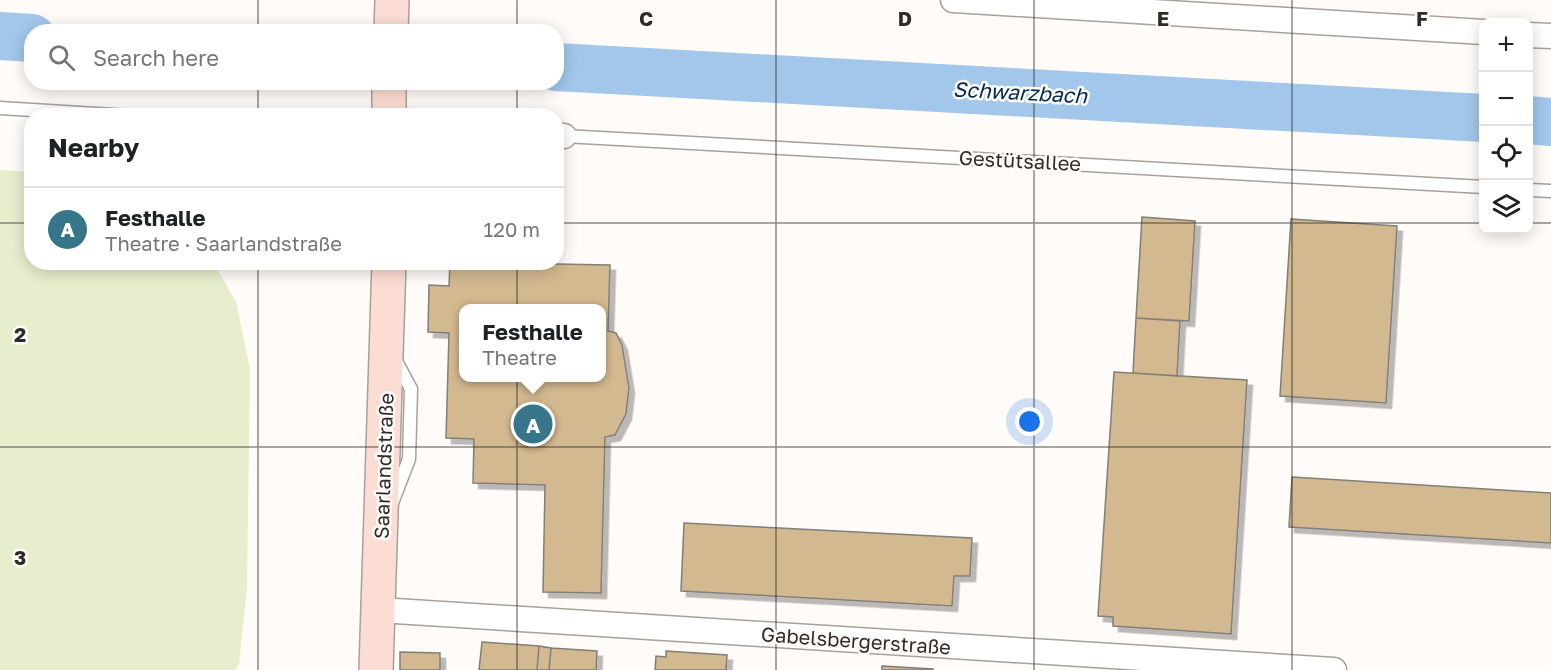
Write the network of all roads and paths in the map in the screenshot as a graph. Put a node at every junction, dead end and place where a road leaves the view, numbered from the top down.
1 (953, 0) edge
2 (1479, 32) edge
3 (1533, 35) edge
4 (1551, 36) edge
5 (0, 108) edge
6 (24, 109) edge
7 (564, 136) edge
8 (1479, 187) edge
9 (1533, 190) edge
10 (1551, 191) edge
11 (389, 270) edge
12 (379, 610) junction
13 (376, 670) edge
14 (1334, 670) edge

1 - 2 street
3 - 4 street
5 - 6 lane
7 - 8 lane, Gestütsallee
9 - 10 lane
11 - 12 main road, Saarlandstraße
12 - 13 main road, Saarlandstraße
12 - 14 street, Gabelsbergerstraße

